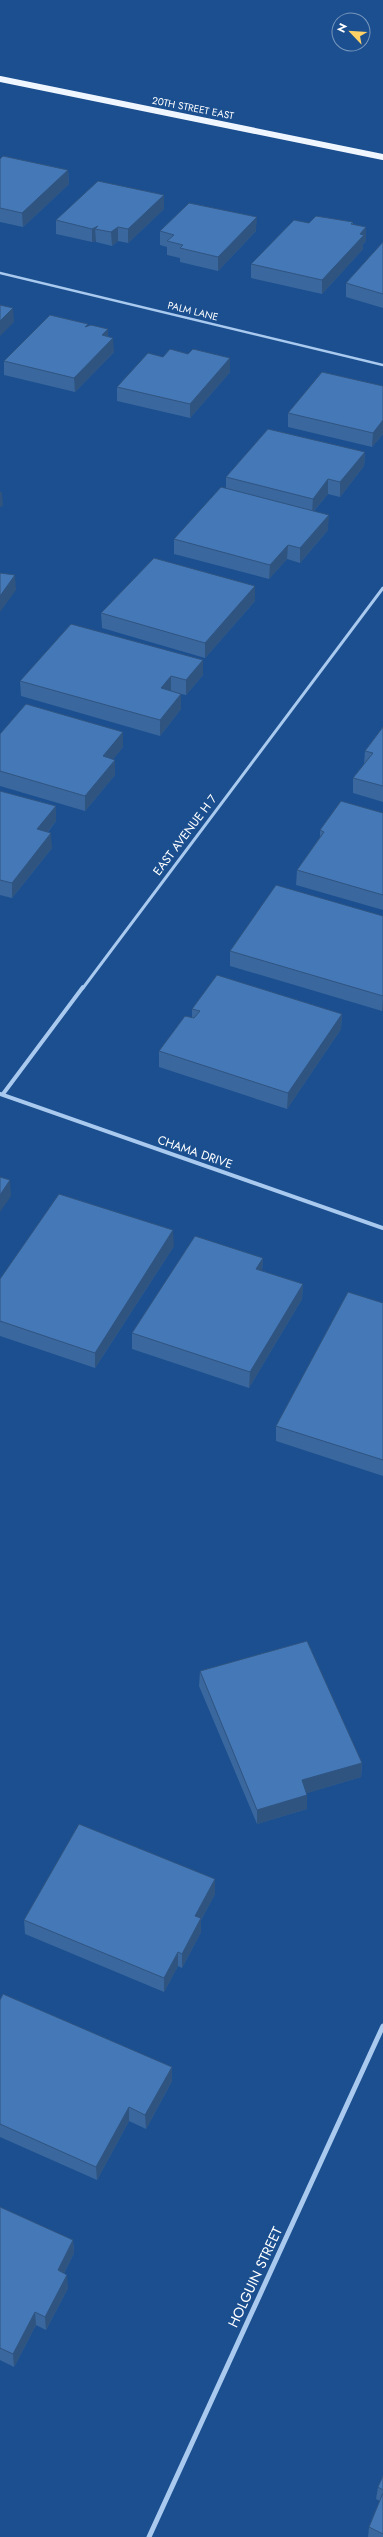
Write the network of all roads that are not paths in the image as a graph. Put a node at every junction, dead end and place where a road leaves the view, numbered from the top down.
1 (0, 79) edge
2 (383, 157) edge
3 (0, 273) edge
4 (383, 365) edge
5 (383, 588) edge
6 (1, 1094) edge
7 (383, 1228) edge
8 (383, 2026) edge
9 (149, 2537) edge

1 - 2 main road, 20TH STREET EAST
3 - 4 street, PALM LANE
5 - 6 street, EAST AVENUE H 7
6 - 7 street, CHAMA DRIVE
8 - 9 street, HOLGUIN STREET

